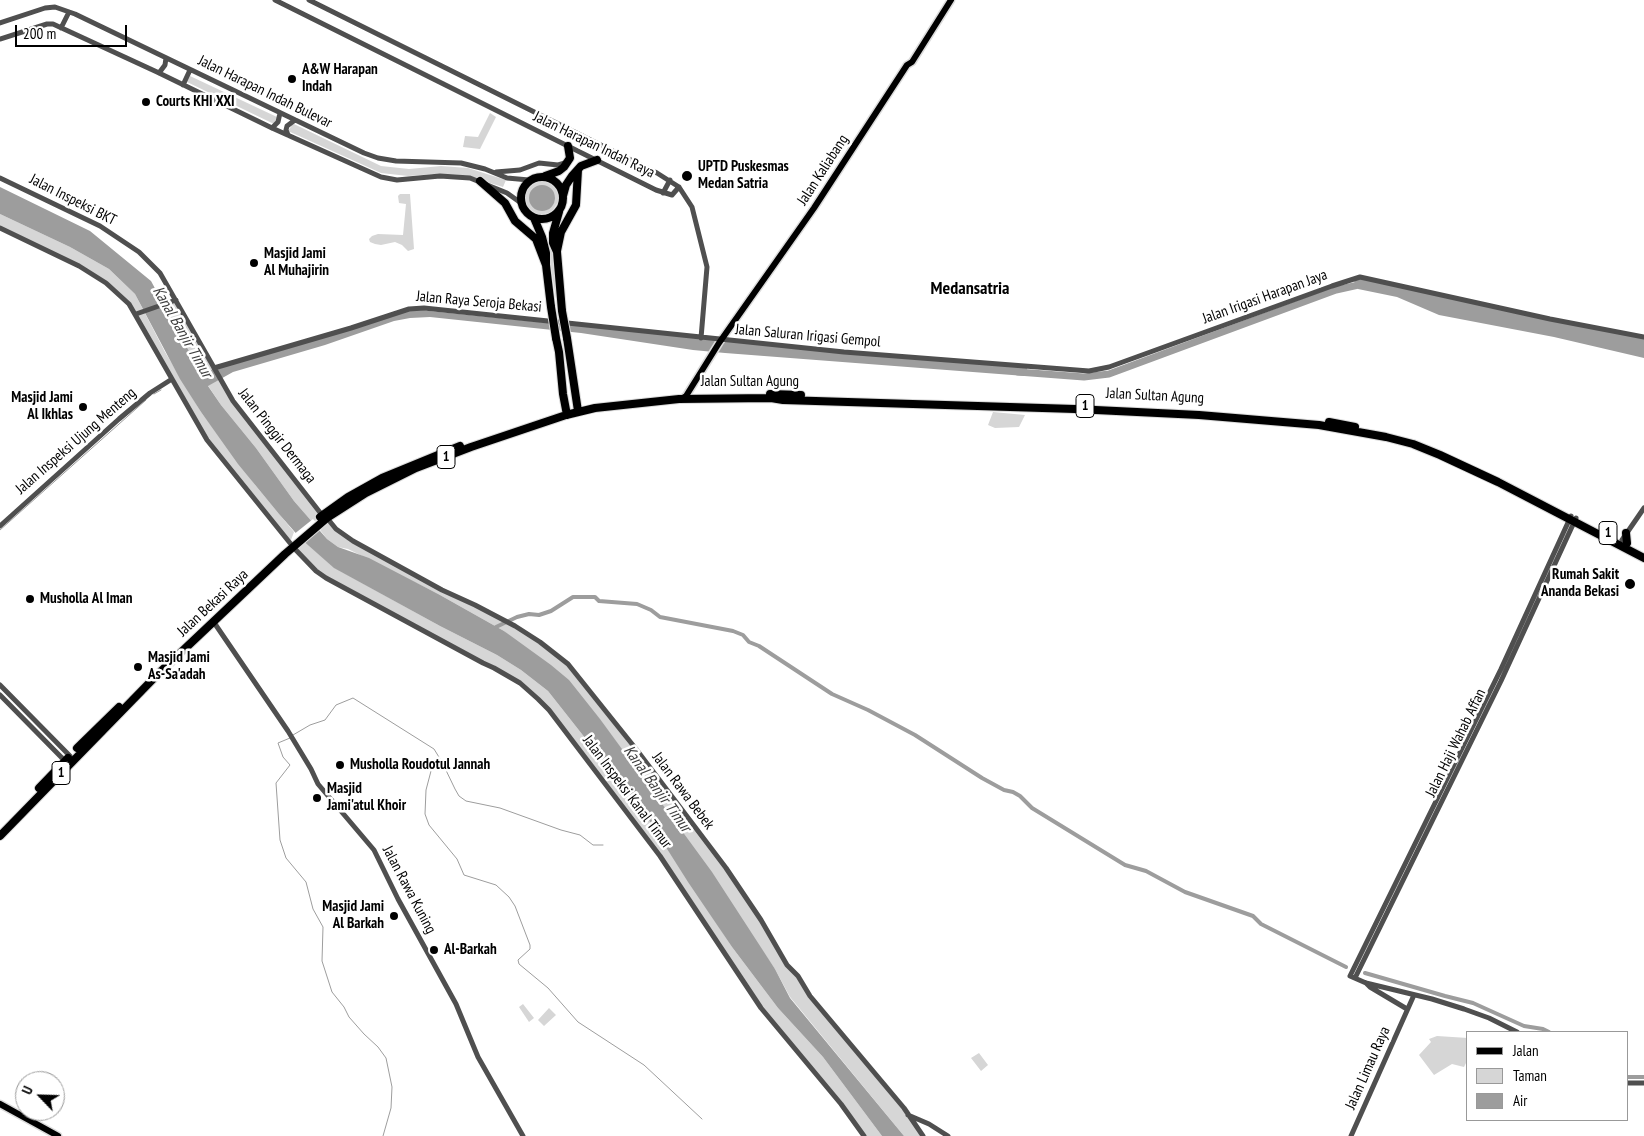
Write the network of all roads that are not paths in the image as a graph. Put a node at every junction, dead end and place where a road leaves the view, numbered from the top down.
1 (275, 0) edge
2 (309, 0) edge
3 (951, 0) edge
4 (68, 14) junction
5 (0, 23) edge
6 (62, 26) junction
7 (0, 40) edge
8 (166, 58) junction
9 (190, 70) junction
10 (159, 73) junction
11 (183, 85) junction
12 (280, 113) junction
13 (295, 120) junction
14 (272, 128) junction
15 (288, 135) junction
16 (568, 146) junction
17 (569, 160) junction
18 (597, 160) junction
19 (578, 170) junction
20 (493, 172) junction
21 (543, 176) junction
22 (0, 178) edge
23 (529, 180) junction
24 (670, 180) junction
25 (480, 181) junction
26 (679, 187) junction
27 (663, 193) junction
28 (563, 198) junction
29 (521, 202) junction
30 (559, 210) junction
31 (534, 218) junction
32 (0, 228) edge
33 (557, 252) junction
34 (546, 265) junction
35 (174, 301) junction
36 (138, 314) junction
37 (1644, 337) edge
38 (701, 338) junction
39 (720, 342) junction
40 (894, 356) joint
41 (215, 369) junction
42 (172, 379) junction
43 (576, 396) junction
44 (683, 398) junction
45 (564, 399) junction
46 (588, 405) junction
47 (578, 410) junction
48 (567, 412) junction
49 (558, 414) junction
50 (1644, 508) edge
51 (323, 518) junction
52 (1573, 519) junction
53 (0, 526) edge
54 (1626, 533) joint
55 (1622, 541) junction
56 (292, 544) junction
57 (1644, 552) edge
58 (1644, 558) edge
59 (214, 621) junction
60 (0, 685) edge
61 (0, 695) edge
62 (67, 759) junction
63 (34, 797) junction
64 (0, 829) edge
65 (0, 836) edge
66 (1366, 983) junction
67 (1414, 995) junction
68 (1408, 1010) junction
69 (1516, 1031) edge
70 (1629, 1083) edge
71 (1644, 1083) edge
72 (0, 1104) edge
73 (907, 1115) junction
74 (58, 1136) edge
75 (523, 1136) edge
76 (864, 1136) edge
77 (923, 1136) edge
78 (948, 1136) edge
79 (1351, 1136) edge

1 - 16 street, Jalan Harapan Indah Raya
2 - 24 street, Jalan Harapan Indah Raya
3 - 39 main road, Jalan Kaliabang
4 - 5 street, Jalan Harapan Indah Bulevar
4 - 6 street
4 - 8 street, Jalan Harapan Indah Bulevar
6 - 7 street, Jalan Harapan Indah Bulevar
6 - 10 street, Jalan Harapan Indah Bulevar
8 - 9 street, Jalan Harapan Indah Bulevar
8 - 10 street
9 - 11 street
9 - 12 street, Jalan Harapan Indah Bulevar
10 - 11 street, Jalan Harapan Indah Bulevar
11 - 14 street, Jalan Harapan Indah Bulevar
12 - 13 street, Jalan Harapan Indah Bulevar
12 - 14 street
13 - 15 street
13 - 20 street, Jalan Harapan Indah Bulevar
14 - 15 street, Jalan Harapan Indah Bulevar
15 - 25 street, Jalan Harapan Indah Bulevar
16 - 17 highway
16 - 18 street, Jalan Harapan Indah Raya
17 - 20 street
17 - 21 highway
18 - 19 highway
18 - 27 street, Jalan Harapan Indah Raya
19 - 28 highway
19 - 33 highway
20 - 23 street, Jalan Harapan Indah Bulevar
21 - 23 highway
21 - 28 highway
22 - 35 street, Jalan Inspeksi BKT
23 - 29 highway
24 - 26 street
24 - 27 street, Jalan Harapan Indah Raya
25 - 29 street, Jalan Harapan Indah Bulevar
25 - 34 highway
26 - 27 street
26 - 38 street
28 - 30 highway
29 - 31 highway
30 - 31 highway
30 - 33 highway
31 - 34 highway
32 - 36 street
33 - 43 highway, bridge
34 - 45 highway, bridge
35 - 36 street
35 - 41 street, Jalan Inspeksi BKT
36 - 42 street
37 - 40 street, Jalan Irigasi Harapan Jaya
38 - 39 street, Jalan Raya Seroja Bekasi
38 - 41 street, Jalan Raya Seroja Bekasi
39 - 40 street, Jalan Saluran Irigasi Gempol
39 - 44 main road, Jalan Kaliabang
41 - 51 street, Jalan Pinggir Dermaga
42 - 53 street, Jalan Inspeksi Ujung Menteng
42 - 56 street, Jalan Inspeksi Kanal Timur
43 - 46 highway
43 - 47 highway
44 - 46 highway, Jalan Sultan Agung / 1
44 - 47 highway, Jalan Sultan Agung / 1
44 - 52 highway, Jalan Sultan Agung / 1
45 - 48 highway
45 - 49 highway
46 - 47 highway, Jalan Sultan Agung / 1
47 - 48 highway, Jalan Sultan Agung / 1
48 - 49 highway, Jalan Sultan Agung / 1
48 - 51 highway, Jalan Sultan Agung / 1
49 - 51 highway, Jalan Sultan Agung / 1
50 - 54 street
51 - 56 highway, Jalan Bekasi Raya / 1
51 - 73 street, Jalan Rawa Bebek
52 - 55 highway, Jalan Sultan Agung / 1
52 - 58 highway, Jalan Sultan Agung / 1
52 - 66 street, Jalan Haji Wahab Affan
54 - 55 highway
55 - 57 highway, Jalan Sultan Agung / 1
56 - 59 highway, Jalan Bekasi Raya / 1
56 - 62 highway, Jalan Bekasi Raya / 1
56 - 76 street, Jalan Inspeksi Kanal Timur
59 - 63 highway, Jalan Bekasi Raya / 1
59 - 75 street, Jalan Rawa Kuning
60 - 62 street
61 - 62 street
62 - 63 highway, Jalan Bekasi Raya / 1
63 - 64 highway, Jalan Bekasi Raya / 1
63 - 65 highway, Jalan Bekasi Raya / 1
66 - 67 street
66 - 68 street
67 - 68 street, Jalan Limau Raya
67 - 69 street
68 - 79 street, Jalan Limau Raya
70 - 71 street
72 - 74 main road
73 - 77 street, Jalan Rawa Bebek
73 - 78 street

